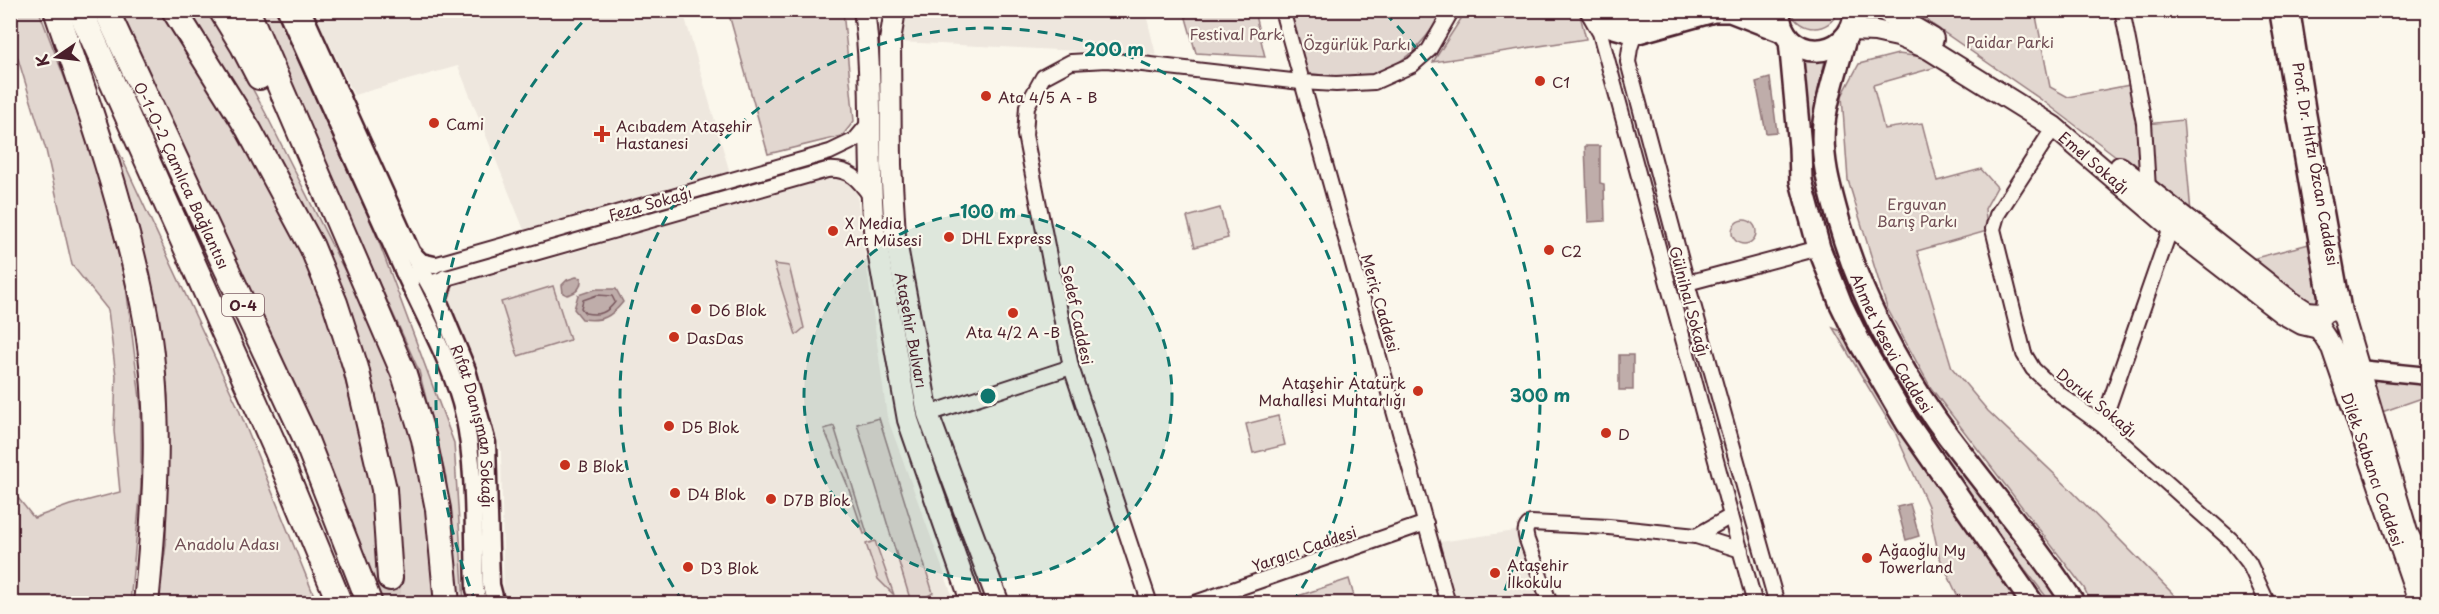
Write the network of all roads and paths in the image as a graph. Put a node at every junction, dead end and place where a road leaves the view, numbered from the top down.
1 (56, 10) edge
2 (80, 10) edge
3 (106, 10) edge
4 (174, 10) edge
5 (221, 10) edge
6 (247, 10) edge
7 (286, 10) edge
8 (302, 10) edge
9 (864, 10) edge
10 (895, 10) edge
11 (1282, 10) edge
12 (1452, 10) edge
13 (1586, 10) edge
14 (1595, 10) edge
15 (1613, 10) edge
16 (1661, 10) edge
17 (1779, 10) edge
18 (1883, 10) edge
19 (2122, 10) edge
20 (2278, 10) edge
21 (2291, 10) edge
22 (1851, 27) edge
23 (1635, 33) junction
24 (1787, 36) junction
25 (1301, 82) junction
26 (870, 122) junction
27 (2054, 127) junction
28 (2148, 189) junction
29 (871, 197) junction
30 (2171, 226) junction
31 (1819, 248) junction
32 (420, 278) junction
33 (445, 278) junction
34 (365, 281) junction
35 (1687, 283) junction
36 (438, 300) junction
37 (2330, 321) junction
38 (1071, 367) junction
39 (2359, 369) junction
40 (2428, 376) edge
41 (928, 414) junction
42 (908, 420) junction
43 (2102, 425) junction
44 (1731, 516) junction
45 (1426, 523) junction
46 (1696, 536) junction
47 (1741, 550) junction
48 (2428, 576) edge
49 (390, 578) tunnel mouth
50 (147, 603) edge
51 (340, 603) edge
52 (370, 603) edge
53 (447, 603) edge
54 (479, 603) edge
55 (496, 603) edge
56 (972, 603) edge
57 (999, 603) edge
58 (1150, 603) edge
59 (1192, 603) edge
60 (1448, 603) edge
61 (1550, 603) edge
62 (1755, 603) edge
63 (1777, 603) edge
64 (2033, 603) edge
65 (2074, 603) edge
66 (2268, 603) edge
67 (2420, 603) edge

1 - 50 highway
2 - 51 highway, O-1-O-2 Çamlıca Bağlantısı / O-4
3 - 52 highway, O-1-O-2 Çamlıca Bağlantısı / O-4
4 - 49 highway
5 - 34 highway
6 - 34 highway
7 - 32 street, Rıfat Danışman Sokağı
8 - 32 street
9 - 26 main road, Ataşehir Bulvarı
10 - 41 main road, Ataşehir Bulvarı
11 - 25 street, Meriç Caddesi
12 - 25 street, Sedef Caddesi
13 - 44 street, Gülnihal Sokağı
14 - 23 main road
15 - 16 main road
17 - 24 main road, Ahmet Yesevi Caddesi
18 - 28 main road, Emel Sokağı
19 - 28 street
20 - 37 street, Prof. Dr. Hıfzı Özcan Caddesi
21 - 37 street, Prof. Dr. Hıfzı Özcan Caddesi
22 - 24 main road
22 - 27 main road, Emel Sokağı
22 - 65 main road, Ahmet Yesevi Caddesi
23 - 24 main road
23 - 35 street, Gülnihal Sokağı
24 - 31 main road, Ahmet Yesevi Caddesi
25 - 38 street, Sedef Caddesi
25 - 45 street, Meriç Caddesi
26 - 29 main road, Ataşehir Bulvarı
26 - 32 street, Feza Sokağı
27 - 30 main road, Emel Sokağı
27 - 43 street, Doruk Sokağı
28 - 37 main road, Emel Sokağı
29 - 33 street, Feza Sokağı
29 - 42 main road, Ataşehir Bulvarı
30 - 37 main road, Emel Sokağı
30 - 43 street
31 - 35 street
31 - 64 main road, Ahmet Yesevi Caddesi
32 - 33 street, Feza Sokağı
32 - 36 street, Rıfat Danışman Sokağı
32 - 54 street, Rıfat Danışman Sokağı
33 - 36 street
34 - 53 highway
35 - 63 street, Gülnihal Sokağı
36 - 55 street, Rıfat Danışman Sokağı
37 - 39 main road, Dilek Sabancı Caddesi
37 - 67 main road, Dilek Sabancı Caddesi
38 - 41 street
38 - 58 street, Sedef Caddesi
39 - 40 street
39 - 48 main road, Dilek Sabancı Caddesi
41 - 42 main road
41 - 57 main road, Ataşehir Bulvarı
42 - 56 main road, Ataşehir Bulvarı
43 - 66 street, Doruk Sokağı
44 - 46 street
44 - 47 street, Gülnihal Sokağı
45 - 59 street, Yargıcı Caddesi
45 - 60 street, Meriç Caddesi
46 - 47 street
46 - 61 street
47 - 62 street, Gülnihal Sokağı

